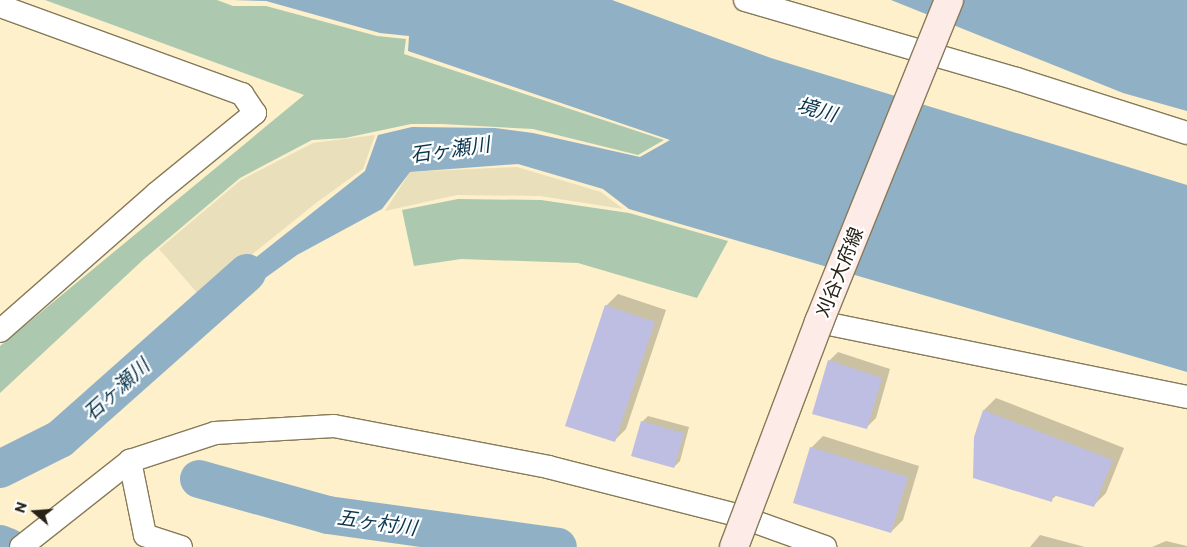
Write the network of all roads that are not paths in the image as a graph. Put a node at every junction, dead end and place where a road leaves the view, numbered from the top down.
1 (745, 0) edge
2 (949, 0) edge
3 (0, 6) edge
4 (1187, 133) edge
5 (819, 322) junction
6 (0, 331) edge
7 (1187, 397) edge
8 (130, 461) junction
9 (21, 547) edge
10 (181, 547) edge
11 (734, 547) edge
12 (825, 547) edge

1 - 4 street
2 - 5 main road, 刈谷大府線, bridge
3 - 6 street
5 - 7 street
5 - 11 main road, 刈谷大府線, bridge
8 - 9 street
8 - 10 street
8 - 12 street

